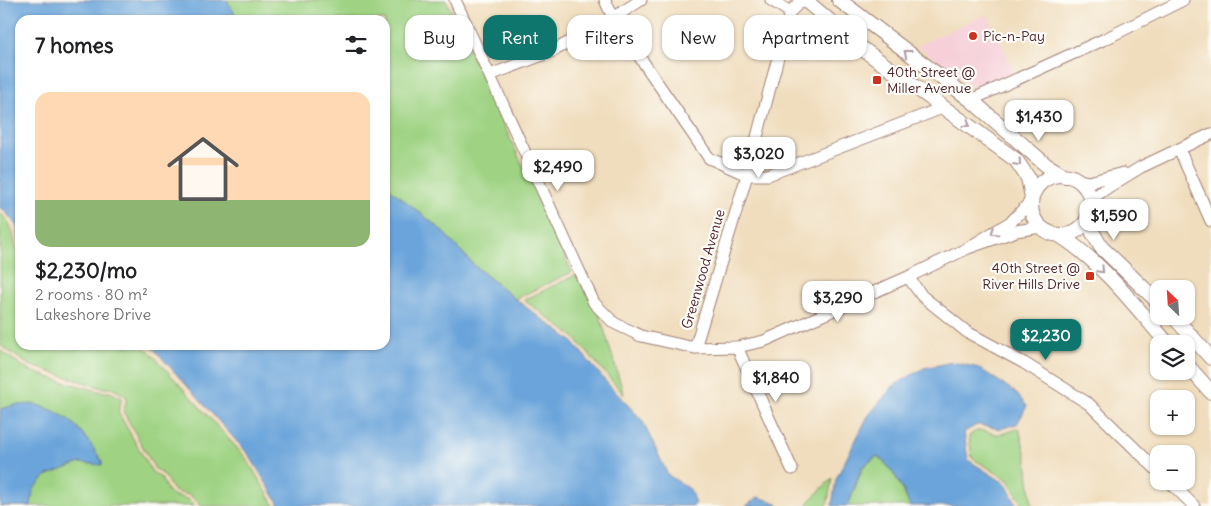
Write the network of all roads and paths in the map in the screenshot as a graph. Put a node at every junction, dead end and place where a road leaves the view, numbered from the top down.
1 (455, 0) edge
2 (605, 0) edge
3 (641, 0) edge
4 (771, 0) edge
5 (803, 0) edge
6 (1182, 0) edge
7 (844, 1) edge
8 (790, 12) junction
9 (612, 15) edge
10 (618, 15) edge
11 (567, 43) edge
12 (642, 60) edge
13 (490, 75) junction
14 (970, 100) junction
15 (945, 108) junction
16 (1211, 134) edge
17 (1179, 149) junction
18 (1141, 167) junction
19 (746, 175) junction
20 (1071, 178) junction
21 (1032, 199) junction
22 (1090, 212) junction
23 (1211, 222) edge
24 (1040, 227) junction
25 (1059, 235) junction
26 (968, 248) junction
27 (908, 277) junction
28 (1150, 294) edge
29 (1181, 325) edge
30 (1160, 335) edge
31 (737, 347) junction
32 (696, 348) junction
33 (1211, 358) edge
34 (1195, 374) edge
35 (1211, 392) edge
36 (1150, 463) edge
37 (792, 469) dead end
38 (1178, 490) edge
39 (1194, 506) edge

1 - 13 street
2 - 9 street
3 - 10 street
4 - 8 street
5 - 8 street, Greenwood Avenue
5 - 15 main road
6 - 14 street
14 -> 7 main road
8 - 19 street, Greenwood Avenue
11 - 13 street
12 - 19 street
13 - 32 street
14 - 20 main road
15 - 19 street
15 -> 21 main road
16 - 17 street
17 - 18 street
17 - 23 street
18 - 20 street
18 - 22 street
19 - 32 street, Greenwood Avenue
20 - 21 main road
20 - 22 main road
21 - 24 main road
21 -> 26 street
22 - 25 main road
22 - 28 main road
24 - 25 main road
24 - 26 street
25 -> 30 main road
26 - 27 street
27 - 31 street
27 - 36 street
29 - 33 main road
31 - 32 street
31 - 37 street
34 - 35 main road
38 - 39 street

